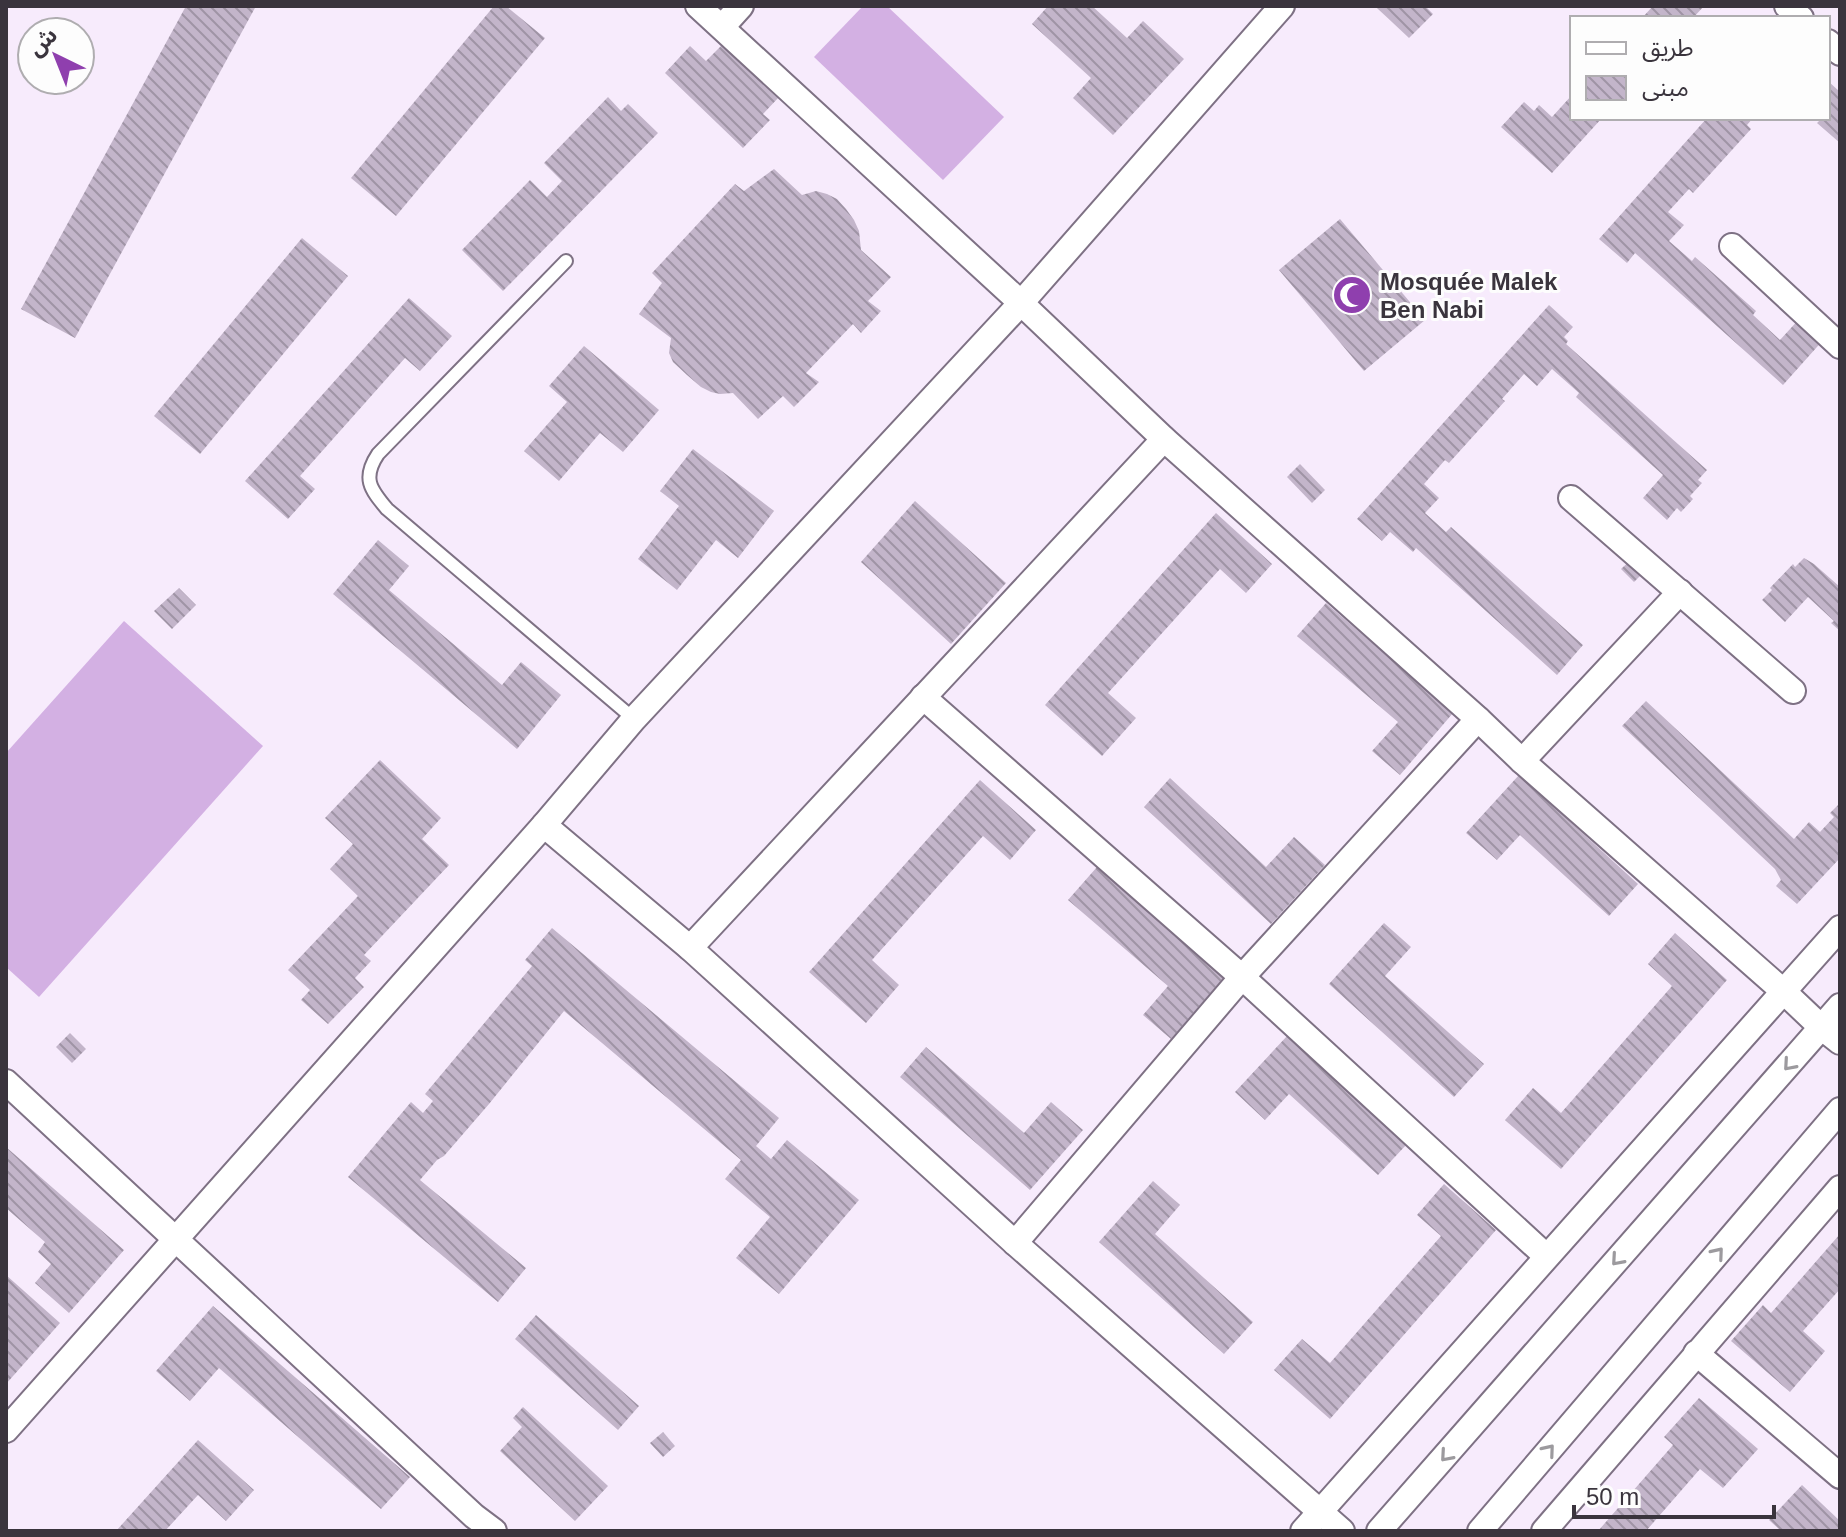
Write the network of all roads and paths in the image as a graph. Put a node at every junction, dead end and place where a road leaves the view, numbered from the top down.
1 (698, 6) edge
2 (741, 6) edge
3 (1282, 6) edge
4 (722, 27) junction
5 (1732, 246) dead end
6 (566, 261) dead end
7 (1021, 303) junction
8 (1840, 346) edge
9 (1164, 439) junction
10 (1571, 498) dead end
11 (1680, 592) junction
12 (1793, 691) dead end
13 (923, 697) junction
14 (634, 719) junction
15 (1478, 719) junction
16 (1522, 761) junction
17 (544, 825) junction
18 (1840, 928) edge
19 (690, 948) junction
20 (1242, 977) junction
21 (1783, 991) junction
22 (1840, 1006) edge
23 (1831, 1035) edge
24 (6, 1082) edge
25 (1840, 1110) edge
26 (1840, 1188) edge
27 (176, 1239) junction
28 (1015, 1243) junction
29 (1546, 1256) junction
30 (1696, 1353) junction
31 (6, 1430) edge
32 (1840, 1476) edge
33 (1320, 1512) junction
34 (494, 1531) edge
35 (1303, 1531) edge
36 (1342, 1531) edge
37 (1379, 1531) edge
38 (1480, 1531) edge
39 (1544, 1531) edge

1 - 4 street
2 - 4 street
3 - 7 street
4 - 7 street
5 - 8 street
6 - 14 lane
7 - 9 street
7 - 14 street
9 - 13 street
9 - 15 street
10 - 11 street
11 - 12 street
11 - 16 street
13 - 19 street
13 - 20 street
14 - 17 street
15 - 16 street
15 - 20 street
16 - 21 street
17 - 19 street
17 - 27 street
18 - 21 street
19 - 28 street
20 - 28 street
20 - 29 street
21 - 23 street
21 - 29 street
22 - 23 street
23 -> 37 street
24 - 27 street
38 -> 25 street
26 - 30 street
27 - 31 street
27 - 34 street
28 - 33 street
29 - 33 street
30 - 32 street
30 - 39 street
33 - 35 street
33 - 36 street

